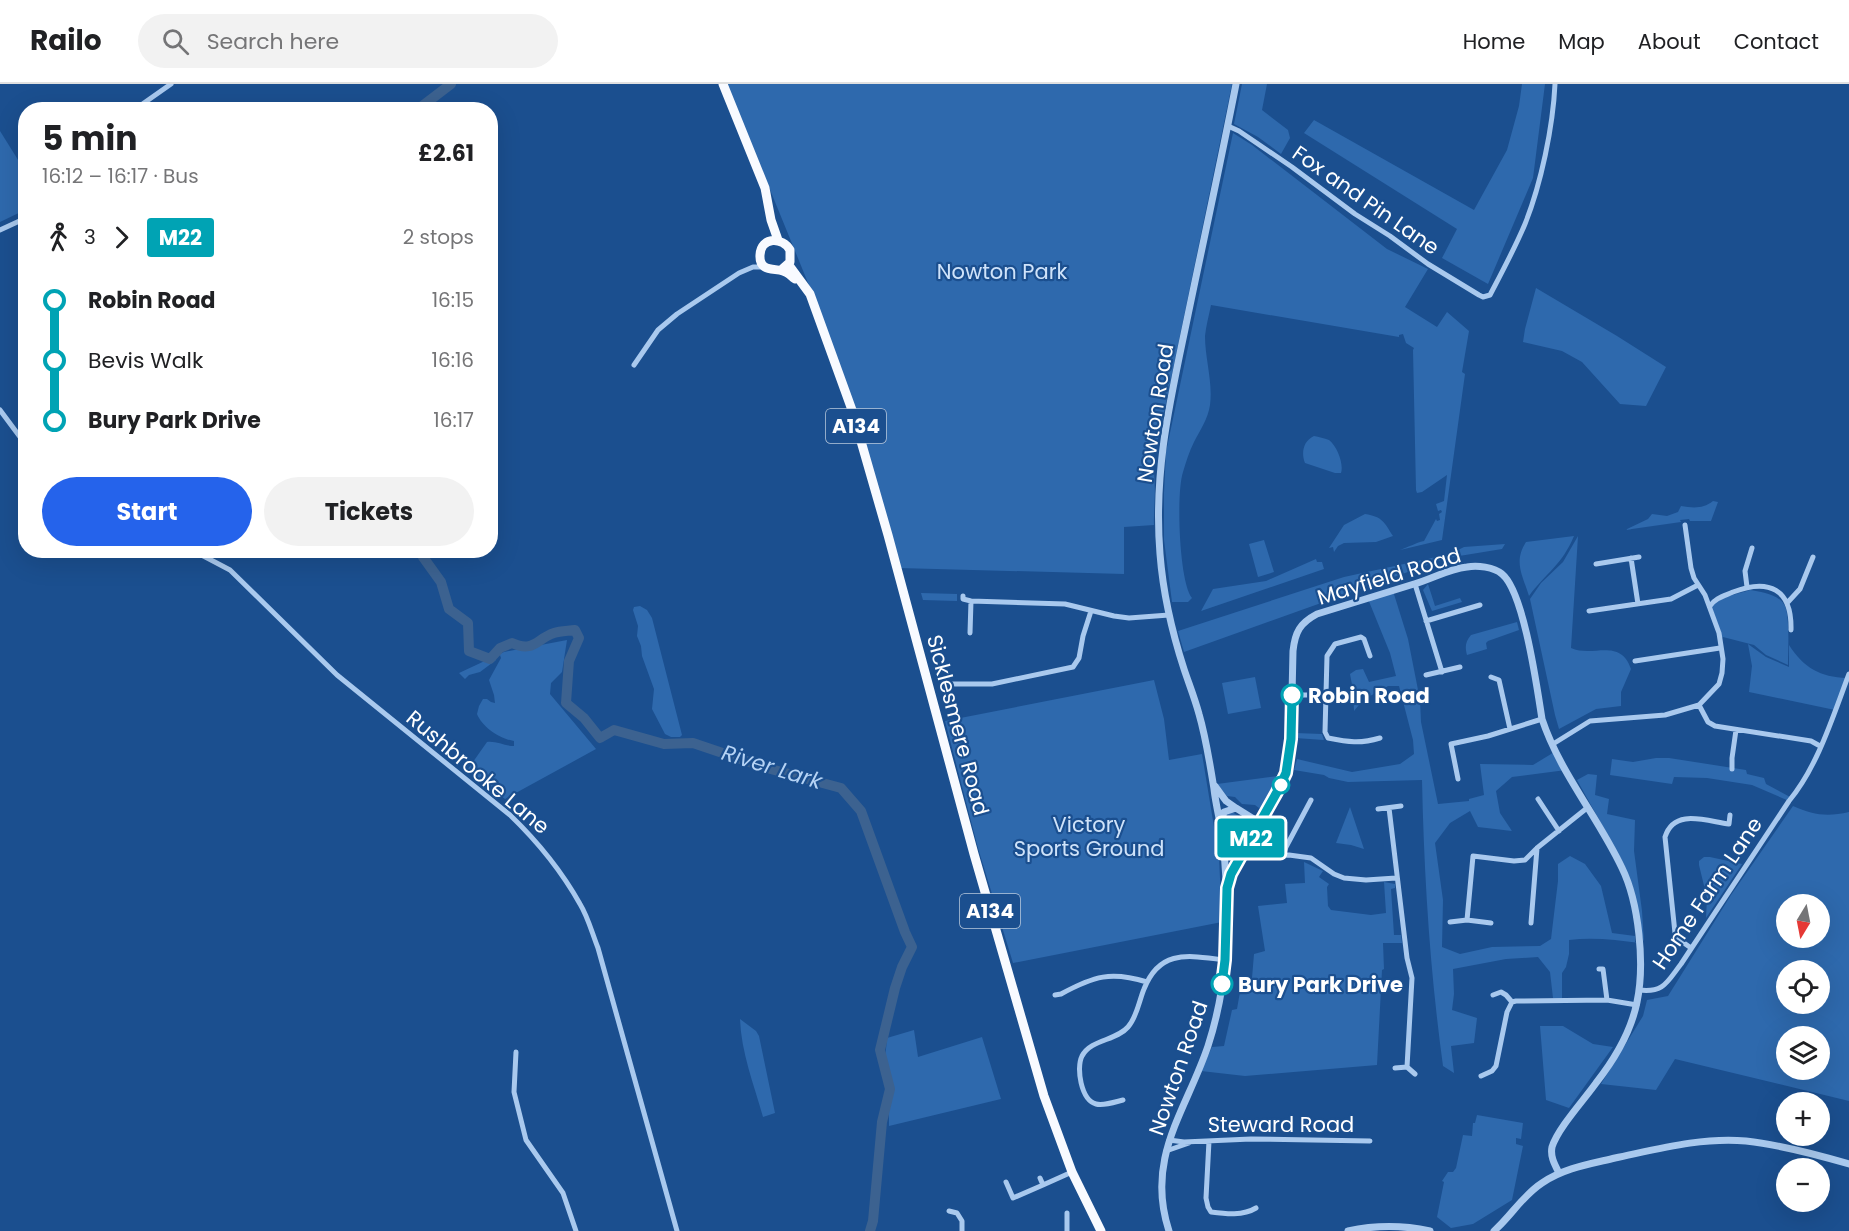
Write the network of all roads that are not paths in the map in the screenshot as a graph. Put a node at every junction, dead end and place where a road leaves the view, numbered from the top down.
1 (171, 84) edge
2 (723, 84) edge
3 (1236, 84) edge
4 (1555, 84) edge
5 (145, 102) edge
6 (1228, 126) junction
7 (18, 222) edge
8 (0, 230) edge
9 (774, 241) junction
10 (763, 263) junction
11 (785, 267) junction
12 (634, 365) dead end
13 (0, 410) edge
14 (18, 434) edge
15 (1685, 525) dead end
16 (1752, 548) dead end
17 (1639, 557) dead end
18 (207, 558) edge
19 (1631, 558) junction
20 (1813, 558) dead end
21 (1596, 564) dead end
22 (1415, 584) junction
23 (1698, 585) junction
24 (1747, 587) junction
25 (963, 596) dead end
26 (971, 601) junction
27 (1788, 602) junction
28 (1638, 604) junction
29 (1480, 605) dead end
30 (1710, 606) junction
31 (1091, 611) junction
32 (1589, 611) dead end
33 (1169, 615) junction
34 (1426, 621) junction
35 (1791, 630) dead end
36 (971, 633) dead end
37 (1720, 648) junction
38 (1370, 656) dead end
39 (1635, 661) dead end
40 (1460, 667) dead end
41 (1442, 672) junction
42 (1426, 675) dead end
43 (1849, 675) edge
44 (1491, 677) dead end
45 (954, 685) dead end
46 (1292, 695) junction
47 (1326, 695) junction
48 (1699, 705) junction
49 (1542, 719) junction
50 (1510, 729) junction
51 (1736, 730) junction
52 (1380, 738) dead end
53 (1553, 744) junction
54 (1820, 746) junction
55 (1732, 770) dead end
56 (1458, 779) dead end
57 (1213, 781) junction
58 (1538, 799) dead end
59 (1311, 800) dead end
60 (1401, 806) dead end
61 (1236, 808) junction
62 (1389, 808) junction
63 (1587, 808) junction
64 (1378, 809) dead end
65 (1730, 815) dead end
66 (1260, 824) junction
67 (1221, 828) junction
68 (1559, 831) junction
69 (1223, 844) junction
70 (1537, 848) junction
71 (1245, 849) junction
72 (1283, 856) junction
73 (1396, 878) junction
74 (1227, 888) junction
75 (1467, 920) junction
76 (1450, 922) dead end
77 (1491, 922) dead end
78 (1531, 923) dead end
79 (1691, 948) junction
80 (1225, 960) junction
81 (1599, 969) dead end
82 (1147, 981) junction
83 (1639, 990) junction
84 (1055, 994) dead end
85 (1492, 995) dead end
86 (1607, 1000) junction
87 (1512, 1002) junction
88 (1637, 1005) junction
89 (516, 1052) dead end
90 (1407, 1067) junction
91 (1395, 1068) dead end
92 (1415, 1074) dead end
93 (1481, 1076) dead end
94 (1123, 1100) dead end
95 (1169, 1140) junction
96 (1209, 1140) junction
97 (1370, 1141) dead end
98 (1193, 1142) junction
99 (1166, 1151) junction
100 (1849, 1164) edge
101 (1072, 1172) junction
102 (1559, 1173) junction
103 (1040, 1178) dead end
104 (1006, 1182) dead end
105 (1043, 1185) junction
106 (1256, 1208) dead end
107 (949, 1211) dead end
108 (1066, 1213) dead end
109 (576, 1231) edge
110 (677, 1231) edge
111 (962, 1231) edge
112 (1067, 1231) edge
113 (1101, 1231) edge
114 (1169, 1231) edge
115 (1348, 1231) edge
116 (1430, 1231) edge
117 (1494, 1231) edge

1 - 5 street
2 - 9 highway, Sicklesmere Road / A134
3 - 6 street, Nowton Road
4 - 6 street, Fox and Pin Lane
6 - 33 street, Nowton Road
7 - 8 street
9 - 10 highway
9 - 11 highway, Sicklesmere Road / A134
10 - 11 highway
10 - 12 street
11 - 101 highway, Sicklesmere Road / A134
13 - 14 street
15 - 23 street
16 - 24 street
17 - 19 street
18 - 110 street, Rushbrooke Lane
19 - 21 street
19 - 28 street
20 - 27 street
22 - 34 street
22 - 46 street, Mayfield Road
22 - 49 street, Mayfield Road
23 - 28 street
23 - 30 street
24 - 27 street
24 - 30 street
25 - 26 street
26 - 31 street
26 - 36 street
27 - 35 street
28 - 32 street
29 - 34 street
30 - 37 street
31 - 33 street
31 - 45 street
33 - 57 street, Nowton Road
34 - 41 street
37 - 39 street
37 - 48 street
38 - 47 street
40 - 41 street
41 - 42 street
43 - 54 street, Home Farm Lane
44 - 50 street
46 - 47 street
46 - 66 street, Mayfield Road
47 - 52 street
48 - 51 street
48 - 53 street
49 - 50 street
49 - 53 street, Mayfield Road
50 - 56 street
51 - 54 street
51 - 55 street
53 - 63 street, Mayfield Road
54 - 79 street, Home Farm Lane
57 - 61 street, Nowton Road
57 - 67 street, Nowton Road
58 - 68 street
59 - 72 street
60 - 62 street
61 - 66 street, Nowton Road
61 - 67 street
62 - 64 street
62 - 73 street
63 - 68 street
63 - 83 street, Mayfield Road
65 - 79 street
66 - 71 street, Mayfield Road
67 - 69 street, Nowton Road
68 - 70 street
69 - 71 street
69 - 74 street, Nowton Road
70 - 75 street
70 - 78 street
71 - 72 street
71 - 74 street, Mayfield Road
72 - 73 street
73 - 90 street
74 - 80 street, Nowton Road
75 - 76 street
75 - 77 street
79 - 83 street, Home Farm Lane
80 - 82 street
80 - 95 street, Nowton Road
81 - 86 street
82 - 84 street
82 - 94 street
83 - 88 street, Home Farm Lane
85 - 87 street
86 - 87 street
86 - 88 street
87 - 93 street
88 - 102 street, Home Farm Lane
89 - 109 street
90 - 91 street
90 - 92 street
95 - 98 street, Steward Road
95 - 99 street, Nowton Road
96 - 97 street, Steward Road
96 - 98 street, Steward Road
96 - 106 street
98 - 99 street, Steward Road
99 - 114 street, Nowton Road
100 - 102 street
101 - 105 street
101 - 113 highway, Sicklesmere Road / A134
102 - 117 street
103 - 105 street
104 - 105 street
107 - 111 street
108 - 112 street
115 - 116 street

